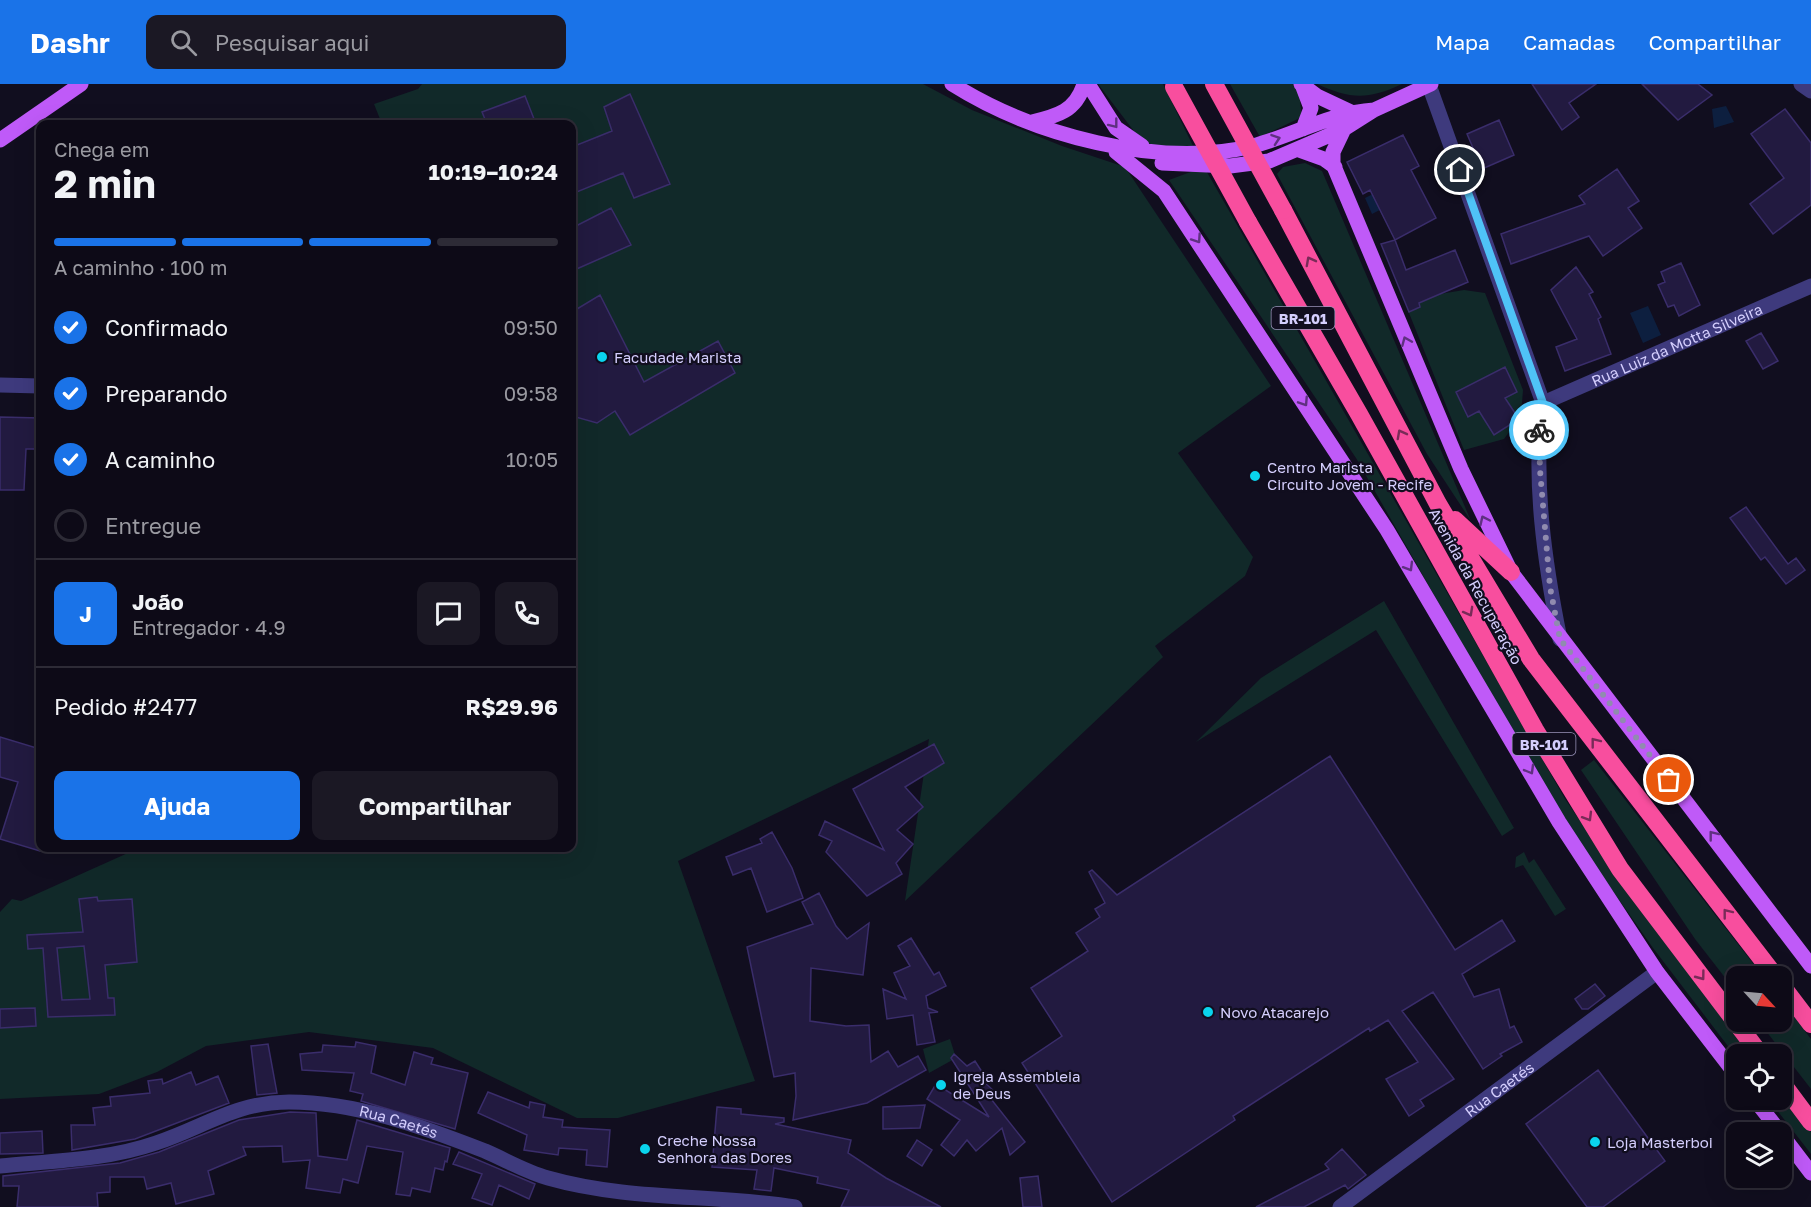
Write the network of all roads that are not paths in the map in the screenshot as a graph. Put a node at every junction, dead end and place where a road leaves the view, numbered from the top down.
1 (81, 84) edge
2 (952, 84) edge
3 (1086, 84) edge
4 (1214, 84) edge
5 (1802, 84) edge
6 (1174, 85) edge
7 (1430, 85) edge
8 (1302, 86) edge
9 (1811, 91) edge
10 (1374, 110) junction
11 (1351, 112) junction
12 (1032, 122) junction
13 (1303, 129) junction
14 (1344, 129) junction
15 (0, 140) edge
16 (1094, 141) junction
17 (1299, 150) junction
18 (1152, 151) junction
19 (1116, 152) junction
20 (1180, 164) junction
21 (1335, 167) junction
22 (1164, 191) junction
23 (1811, 286) edge
24 (0, 385) edge
25 (36, 386) edge
26 (1543, 403) junction
27 (1438, 504) junction
28 (1511, 572) junction
29 (1560, 639) junction
30 (1767, 966) edge
31 (1811, 966) edge
32 (1658, 972) junction
33 (1792, 999) edge
34 (1811, 1023) edge
35 (1753, 1044) edge
36 (1726, 1062) edge
37 (1792, 1096) edge
38 (1763, 1110) edge
39 (1772, 1122) edge
40 (1811, 1122) edge
41 (1792, 1148) edge
42 (0, 1166) edge
43 (1811, 1173) edge
44 (795, 1207) edge
45 (1340, 1207) edge

1 - 15 main road
2 - 12 main road
3 - 12 main road
3 -> 18 main road
27 -> 4 highway, Avenida da Recuperação / BR-101, bridge
5 - 9 street
6 -> 35 highway, Avenida da Recuperação / BR-101, bridge
7 - 10 main road
7 - 26 street
8 - 11 main road
8 - 13 main road
10 - 11 main road
10 - 14 main road
11 - 13 main road
12 - 16 main road
18 -> 13 main road
14 - 17 main road
14 - 21 main road
16 - 18 main road
16 - 19 main road
17 - 20 main road
17 - 21 main road
19 - 20 main road
19 - 22 main road
20 - 22 main road
28 -> 21 main road
22 -> 32 main road
23 - 26 street, Rua Luiz da Motta Silveira
24 - 25 street
26 - 29 street
27 - 28 highway
30 -> 27 highway, Avenida da Recuperação / BR-101
28 - 29 main road
31 -> 29 main road
32 - 36 main road
32 - 45 street, Rua Caetés
33 - 34 highway
37 - 40 highway
38 - 39 main road
41 - 43 main road
42 - 44 street, Rua Caetés

